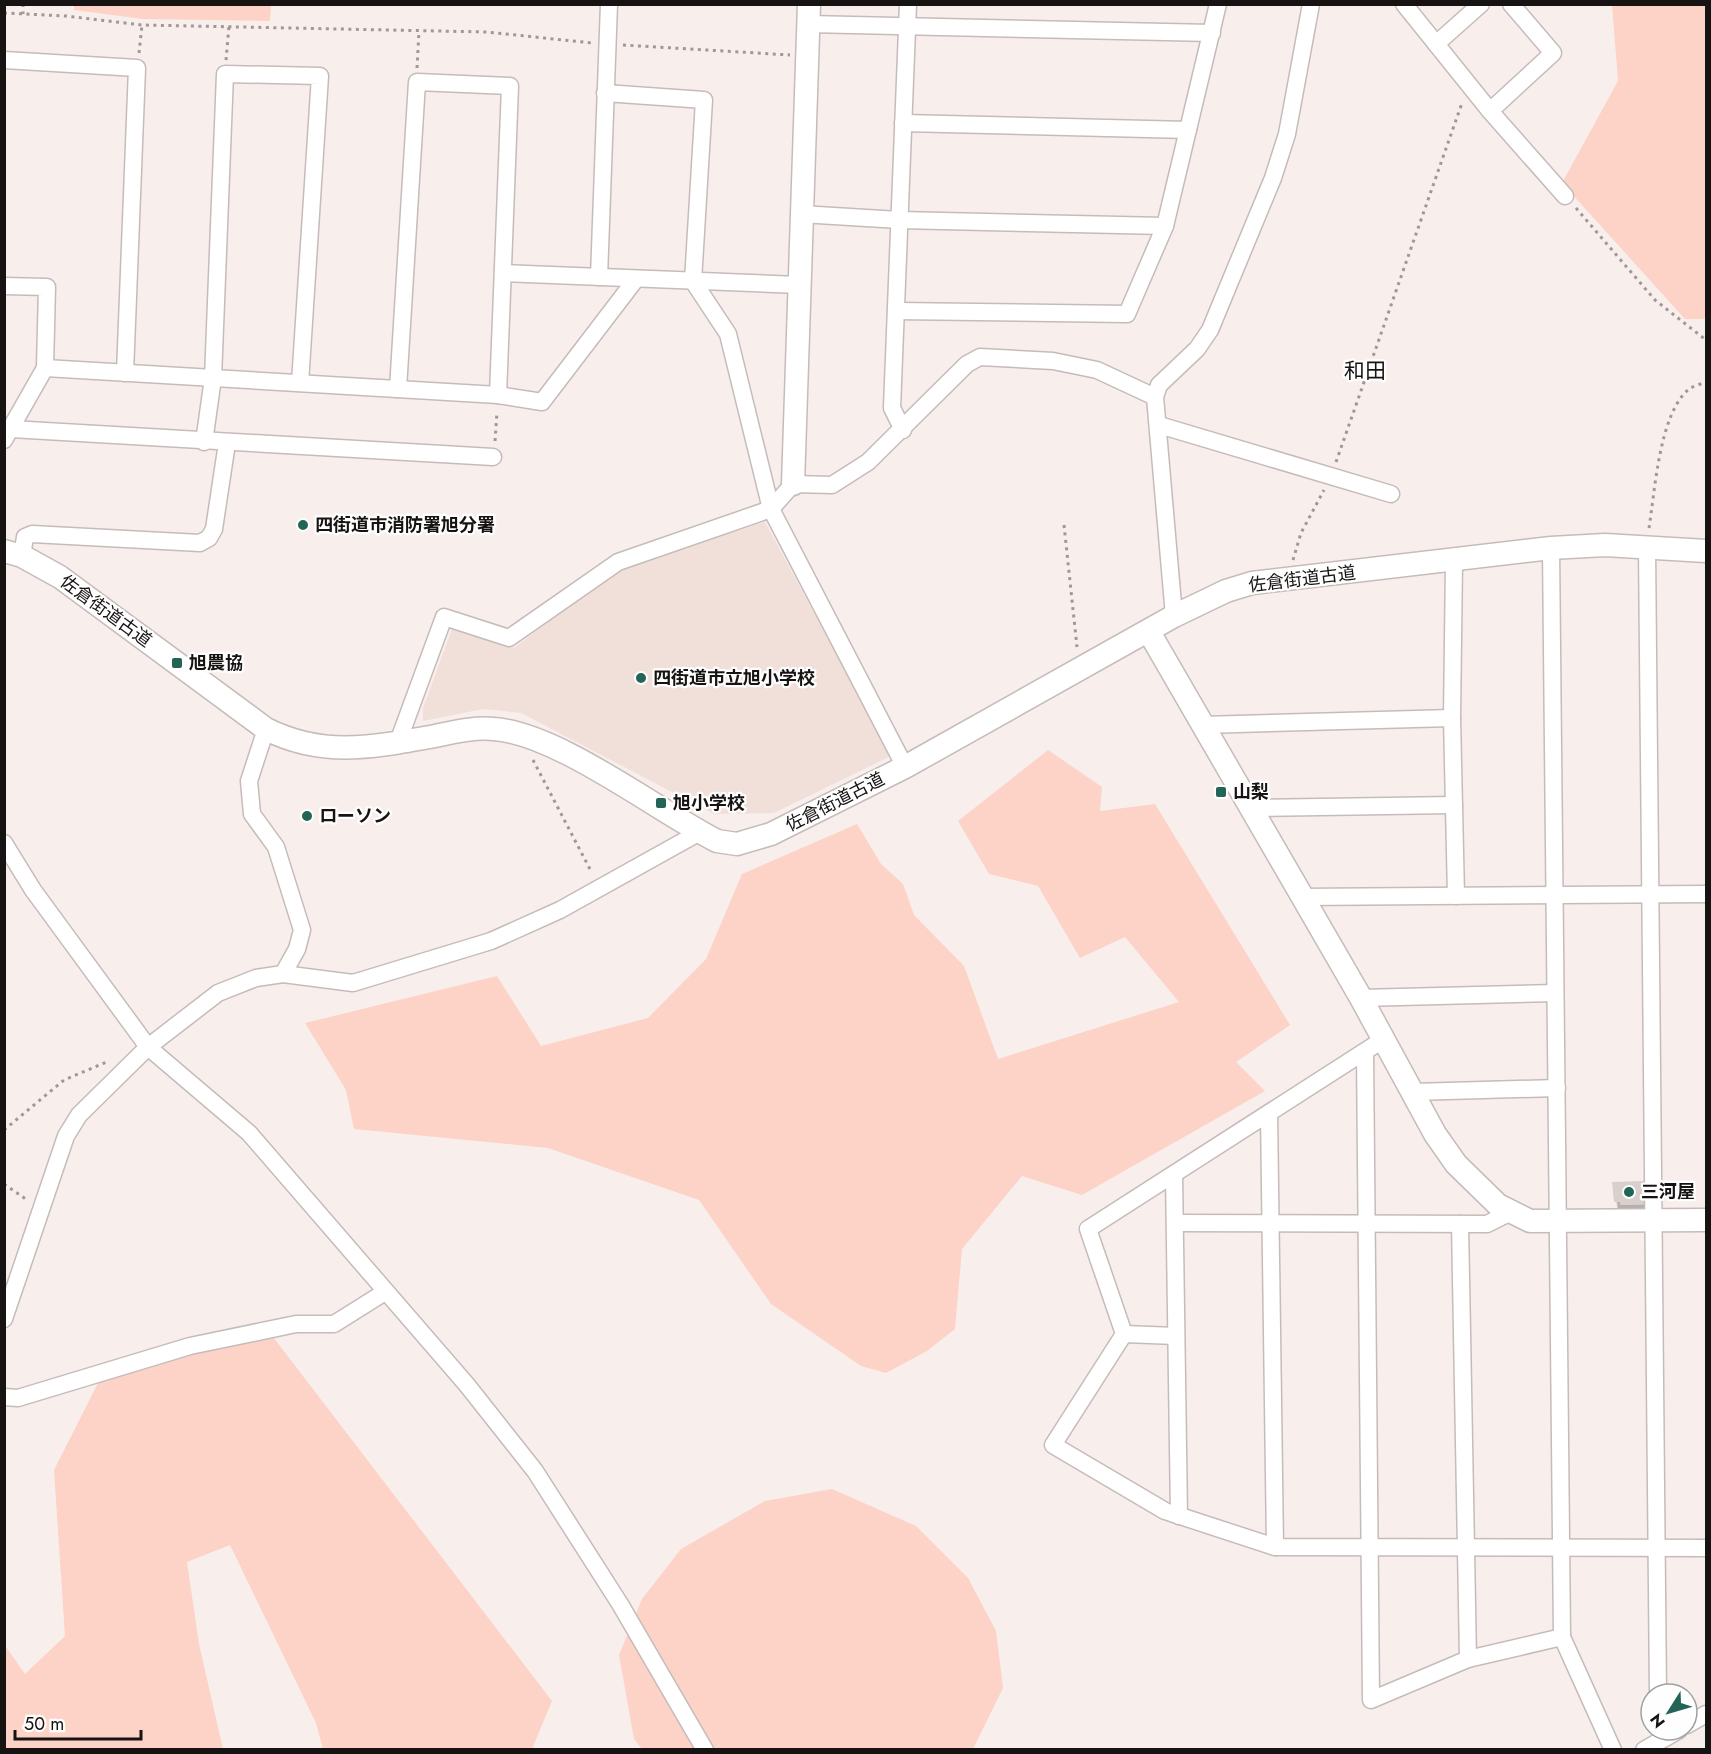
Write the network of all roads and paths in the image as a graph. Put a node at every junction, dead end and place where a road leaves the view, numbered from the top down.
1 (23, 4) edge
2 (609, 4) edge
3 (908, 4) edge
4 (1218, 4) edge
5 (1311, 4) edge
6 (1404, 4) edge
7 (1481, 4) edge
8 (1511, 4) edge
9 (4, 13) edge
10 (23, 14) junction
11 (808, 14) edge
12 (142, 25) junction
13 (229, 26) junction
14 (907, 26) junction
15 (419, 31) junction
16 (1212, 33) junction
17 (1436, 44) junction
18 (607, 45) junction
19 (807, 56) junction
20 (4, 60) edge
21 (137, 68) junction
22 (225, 74) junction
23 (417, 82) junction
24 (1469, 84) junction
25 (605, 93) junction
26 (1490, 111) junction
27 (903, 123) junction
28 (1188, 130) junction
29 (1565, 195) joint
30 (801, 214) junction
31 (899, 220) junction
32 (1165, 226) junction
33 (504, 273) junction
34 (598, 278) junction
35 (636, 279) junction
36 (693, 281) junction
37 (799, 285) junction
38 (4, 286) edge
39 (896, 311) junction
40 (1707, 340) edge
41 (45, 368) junction
42 (125, 373) junction
43 (213, 378) junction
44 (1707, 381) edge
45 (300, 383) junction
46 (398, 389) junction
47 (498, 395) junction
48 (1155, 397) junction
49 (1159, 425) junction
50 (903, 430) junction
51 (8, 435) edge
52 (204, 442) junction
53 (226, 443) junction
54 (493, 457) joint
55 (1332, 477) junction
56 (793, 484) junction
57 (1391, 494) dead end
58 (771, 509) junction
59 (1064, 525) dead end
60 (1551, 548) junction
61 (1647, 548) junction
62 (1707, 552) edge
63 (13, 553) edge
64 (1454, 561) junction
65 (1293, 578) junction
66 (1174, 616) junction
67 (1149, 632) junction
68 (1079, 670) junction
69 (1452, 718) junction
70 (1202, 725) junction
71 (266, 729) junction
72 (398, 742) junction
73 (542, 743) junction
74 (905, 766) junction
75 (1454, 805) junction
76 (1250, 808) junction
77 (700, 832) junction
78 (4, 843) edge
79 (600, 888) junction
80 (1652, 894) junction
81 (1707, 894) edge
82 (1554, 895) junction
83 (1456, 896) junction
84 (1302, 897) junction
85 (283, 974) junction
86 (1555, 993) junction
87 (1361, 998) junction
88 (1384, 1039) junction
89 (144, 1051) junction
90 (1365, 1052) junction
91 (1557, 1088) junction
92 (1413, 1092) junction
93 (1269, 1113) junction
94 (4, 1130) edge
95 (1174, 1174) junction
96 (4, 1184) edge
97 (1510, 1212) junction
98 (40, 1213) junction
99 (1654, 1220) junction
100 (1707, 1220) edge
101 (1558, 1221) junction
102 (1175, 1223) junction
103 (1271, 1223) junction
104 (1366, 1224) junction
105 (1460, 1224) junction
106 (385, 1292) junction
107 (4, 1319) edge
108 (1125, 1334) junction
109 (1176, 1336) junction
110 (4, 1397) edge
111 (1179, 1516) junction
112 (1275, 1547) junction
113 (1369, 1548) junction
114 (1707, 1548) edge
115 (1466, 1549) junction
116 (1562, 1549) junction
117 (1657, 1549) junction
118 (1562, 1637) junction
119 (1468, 1659) junction
120 (1658, 1682) edge
121 (705, 1749) edge
122 (1613, 1749) edge

1 - 10 path
2 - 18 street
3 - 14 street
4 - 16 street
5 - 48 street
6 - 17 street
7 - 17 street
8 - 26 street
9 - 10 path
10 - 12 path
11 - 14 street
11 - 19 street
12 - 13 path
12 - 21 path
13 - 15 path
13 - 22 path
14 - 16 street
14 - 27 street
15 - 18 path
15 - 23 path
16 - 28 street
17 - 24 street
18 - 19 path
18 - 25 street
19 - 30 street
20 - 21 street
21 - 42 street
22 - 43 street
22 - 45 street
23 - 33 street
23 - 46 street
24 - 26 street
24 - 55 path
25 - 34 street
25 - 36 street
26 - 29 street
27 - 28 street
27 - 31 street
28 - 32 street
29 - 40 path
30 - 31 street
30 - 37 street
31 - 32 street
31 - 39 street
32 - 39 street
33 - 34 street
33 - 47 street
34 - 35 street
35 - 36 street
35 - 47 street
36 - 37 street
36 - 58 street
37 - 56 street
38 - 41 street
39 - 50 street
41 - 42 street
41 - 51 street
42 - 43 street
43 - 45 street
43 - 52 street
44 - 61 path
45 - 46 street
46 - 47 street
47 - 54 path
48 - 49 street
48 - 50 street
49 - 55 street
49 - 66 street
50 - 56 street
51 - 52 street
52 - 53 street
53 - 54 street
53 - 63 street
55 - 57 street
55 - 65 path
56 - 58 street
58 - 72 street
58 - 74 street
59 - 68 path
60 - 61 street, 佐倉街道古道
60 - 64 street, 佐倉街道古道
60 - 82 street
61 - 62 street, 佐倉街道古道
61 - 80 street
63 - 71 street, 佐倉街道古道
64 - 65 street, 佐倉街道古道
64 - 69 street
65 - 66 street, 佐倉街道古道
66 - 67 street, 佐倉街道古道
67 - 68 street, 佐倉街道古道
67 - 70 street
68 - 74 street, 佐倉街道古道
69 - 70 street
69 - 75 street
70 - 76 street
71 - 72 street, 佐倉街道古道
71 - 85 street
72 - 73 street, 佐倉街道古道
73 - 77 street, 佐倉街道古道
73 - 79 path
74 - 77 street, 佐倉街道古道
75 - 76 street
75 - 83 street
76 - 84 street
77 - 79 street
78 - 89 street
79 - 85 street
80 - 81 street
80 - 82 street
80 - 99 street
82 - 83 street
82 - 86 street
83 - 84 street
84 - 87 street
85 - 89 street
86 - 87 street
86 - 91 street
87 - 88 street
88 - 90 street
88 - 92 street
89 - 94 path
89 - 98 street
89 - 106 street
90 - 93 street
90 - 104 street
91 - 92 street
91 - 101 street
92 - 97 street
93 - 95 street
93 - 103 street
95 - 102 street
95 - 108 street
96 - 98 path
97 - 101 street
97 - 105 street
98 - 107 street
99 - 100 street
99 - 101 street
99 - 117 street
101 - 116 street
102 - 103 street
102 - 109 street
103 - 104 street
103 - 112 street
104 - 105 street
104 - 113 street
105 - 115 street
106 - 110 street
106 - 121 street
108 - 109 street
108 - 111 street
109 - 111 street
111 - 112 street
112 - 113 street
113 - 115 street
113 - 119 street
114 - 117 street
115 - 116 street
115 - 119 street
116 - 117 street
116 - 118 street
117 - 120 street
118 - 119 street
118 - 122 street

